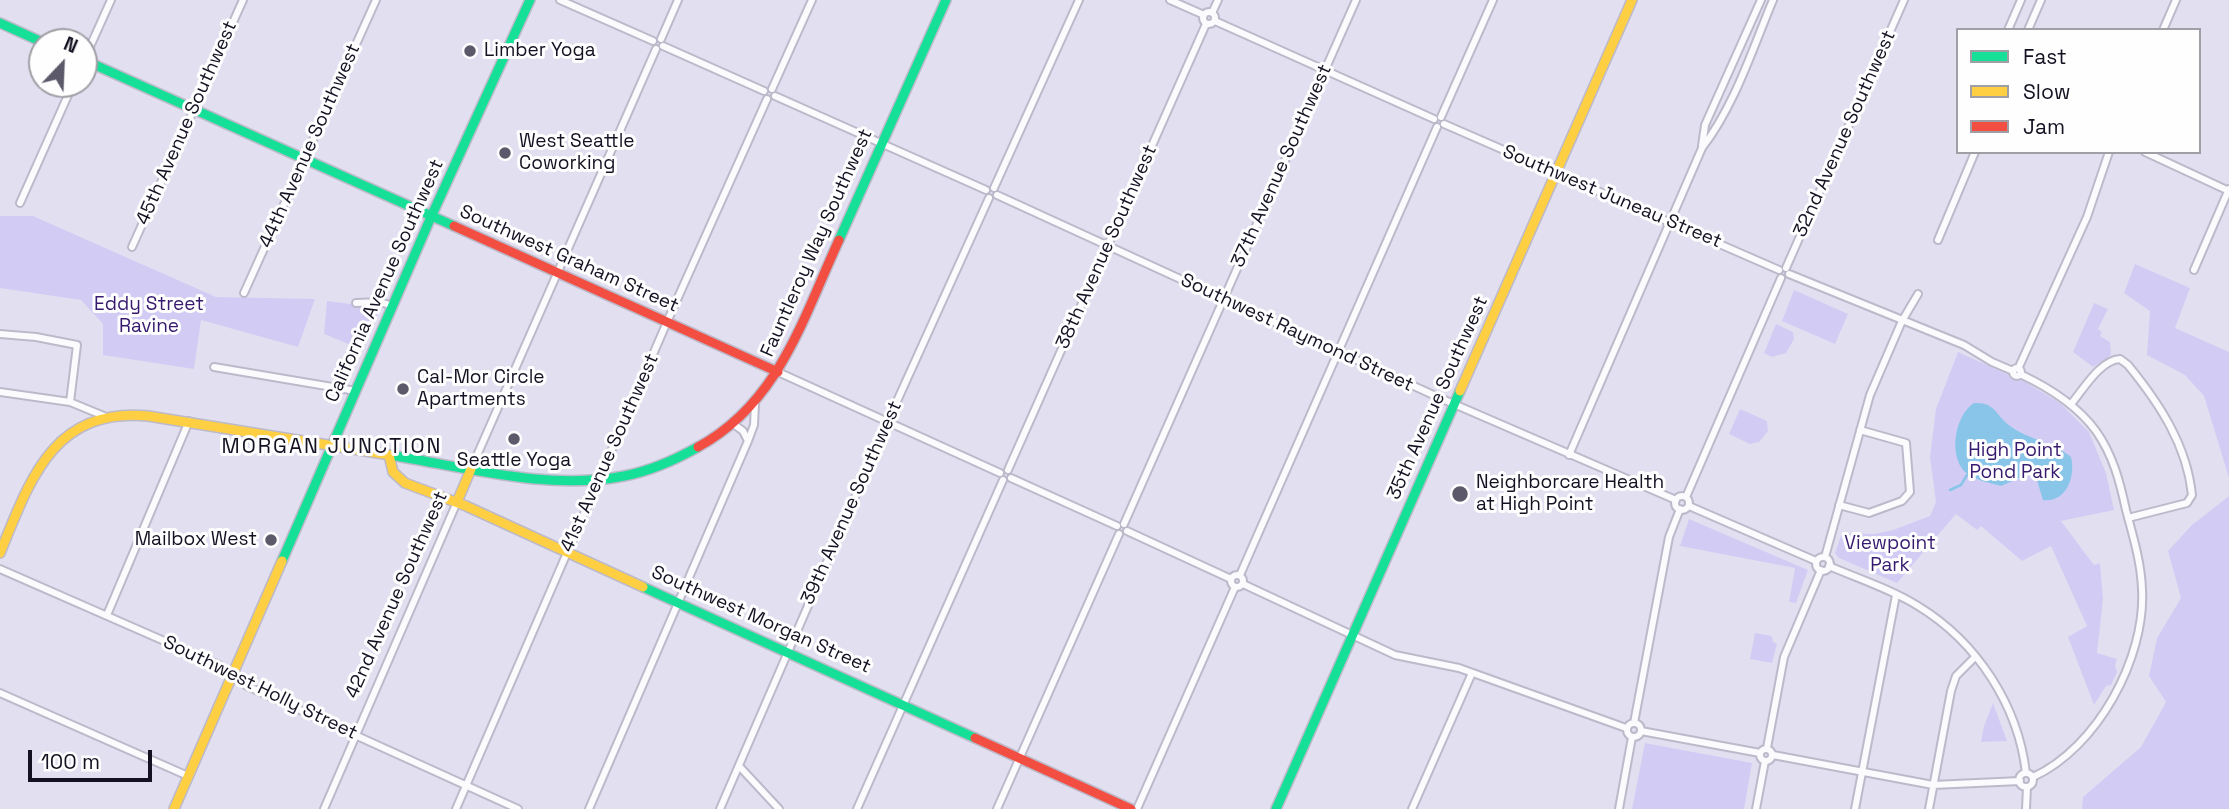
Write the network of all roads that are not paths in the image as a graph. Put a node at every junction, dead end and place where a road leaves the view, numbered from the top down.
1 (111, 0) edge
2 (243, 0) edge
3 (376, 0) edge
4 (530, 0) edge
5 (560, 0) edge
6 (678, 0) edge
7 (812, 0) edge
8 (946, 0) edge
9 (1079, 0) edge
10 (1171, 0) edge
11 (1218, 0) edge
12 (1356, 0) edge
13 (1493, 0) edge
14 (1632, 0) edge
15 (1761, 0) edge
16 (1773, 0) edge
17 (1904, 0) edge
18 (2021, 0) edge
19 (2040, 0) edge
20 (2176, 0) edge
21 (1212, 13) junction
22 (1204, 15) junction
23 (1215, 21) junction
24 (0, 23) edge
25 (1206, 24) junction
26 (2009, 28) edge
27 (2029, 28) edge
28 (2164, 28) edge
29 (98, 29) edge
30 (28, 36) edge
31 (658, 44) junction
32 (98, 66) edge
33 (1325, 69) junction
34 (764, 92) junction
35 (773, 92) junction
36 (67, 98) edge
37 (767, 99) junction
38 (194, 110) junction
39 (1440, 120) junction
40 (881, 143) junction
41 (1702, 148) junction
42 (1974, 154) edge
43 (2108, 154) edge
44 (2150, 154) edge
45 (305, 159) junction
46 (1556, 174) junction
47 (2229, 190) edge
48 (992, 191) junction
49 (20, 202) dead end
50 (431, 217) junction
51 (1670, 223) junction
52 (1938, 240) dead end
53 (1108, 246) junction
54 (132, 247) dead end
55 (2194, 270) dead end
56 (556, 272) junction
57 (1784, 273) junction
58 (244, 293) dead end
59 (1918, 294) dead end
60 (1223, 300) junction
61 (356, 303) dead end
62 (393, 306) junction
63 (1902, 321) junction
64 (667, 322) junction
65 (0, 334) edge
66 (1338, 352) junction
67 (215, 367) dead end
68 (2017, 371) junction
69 (778, 372) junction
70 (0, 391) edge
71 (356, 391) junction
72 (70, 402) junction
73 (755, 404) junction
74 (2071, 404) junction
75 (1454, 405) junction
76 (106, 416) junction
77 (189, 421) junction
78 (888, 421) junction
79 (733, 423) junction
80 (1860, 430) junction
81 (748, 441) junction
82 (332, 446) junction
83 (390, 455) junction
84 (1569, 455) junction
85 (471, 468) junction
86 (1005, 475) junction
87 (598, 480) junction
88 (1685, 497) junction
89 (1676, 500) junction
90 (457, 502) junction
91 (1839, 505) junction
92 (1689, 506) junction
93 (1680, 509) junction
94 (2128, 518) junction
95 (1123, 527) junction
96 (567, 551) junction
97 (0, 553) edge
98 (1825, 557) junction
99 (1816, 561) junction
100 (1829, 566) junction
101 (0, 569) edge
102 (1821, 570) junction
103 (1240, 575) junction
104 (1231, 579) junction
105 (1243, 584) junction
106 (1235, 587) junction
107 (1896, 595) junction
108 (680, 602) junction
109 (107, 615) junction
110 (1353, 636) junction
111 (787, 651) junction
112 (1975, 657) junction
113 (1472, 673) junction
114 (232, 675) junction
115 (0, 693) edge
116 (904, 704) junction
117 (1634, 723) junction
118 (1626, 728) junction
119 (1641, 731) junction
120 (355, 735) junction
121 (1632, 737) junction
122 (1767, 748) junction
123 (1760, 753) junction
124 (1773, 755) junction
125 (1019, 758) junction
126 (1765, 761) junction
127 (738, 766) junction
128 (1862, 773) junction
129 (2029, 775) junction
130 (188, 776) junction
131 (2020, 781) junction
132 (466, 785) junction
133 (1933, 785) junction
134 (2026, 787) junction
135 (174, 809) edge
136 (324, 809) edge
137 (456, 809) edge
138 (518, 809) edge
139 (589, 809) edge
140 (720, 809) edge
141 (779, 809) edge
142 (858, 809) edge
143 (997, 809) edge
144 (1131, 809) edge
145 (1137, 809) edge
146 (1276, 809) edge
147 (1412, 809) edge
148 (1619, 809) edge
149 (1756, 809) edge
150 (1855, 809) edge
151 (1929, 809) edge
152 (2026, 809) edge

1 - 29 street
2 - 38 street, 45th Avenue Southwest
3 - 45 street, 44th Avenue Southwest
4 - 50 main road, California Avenue Southwest
5 - 31 street
6 - 31 street, 42nd Avenue Southwest
7 - 35 street
8 - 40 main road, Fauntleroy Way Southwest
9 - 48 street
10 - 22 street
11 - 21 street
12 - 33 street, 37th Avenue Southwest
13 - 39 street
14 - 46 main road, 35th Avenue Southwest
15 - 41 street
16 - 41 street
17 - 57 street, 32nd Avenue Southwest
18 - 26 street
19 - 27 street
20 - 28 street
21 - 22 street
21 - 23 street
22 - 25 street
23 - 25 street
23 - 33 street, Southwest Juneau Street
24 - 30 main road
25 - 53 street, 38th Avenue Southwest
31 - 34 street
31 - 56 street, 42nd Avenue Southwest
32 - 38 main road, Southwest Graham Street
33 - 39 street, Southwest Juneau Street
33 - 60 street, 37th Avenue Southwest
34 - 35 street
34 - 37 street
35 - 37 street
35 - 40 street, Southwest Raymond Street
36 - 49 street
37 - 64 street, 41st Avenue Southwest
38 - 45 main road, Southwest Graham Street
38 - 54 street, 45th Avenue Southwest
39 - 46 street, Southwest Juneau Street
39 - 66 street
40 - 48 street, Southwest Raymond Street
40 - 69 main road, Fauntleroy Way Southwest
41 - 51 street
42 - 52 street
43 - 68 street
44 - 47 street
45 - 50 main road, Southwest Graham Street
45 - 58 street, 44th Avenue Southwest
46 - 51 street, Southwest Juneau Street
46 - 75 main road, 35th Avenue Southwest
47 - 55 street
48 - 53 street, Southwest Raymond Street
48 - 78 street, 39th Avenue Southwest
50 - 56 main road, Southwest Graham Street
50 - 62 main road, California Avenue Southwest
51 - 57 street, Southwest Juneau Street
51 - 84 street
53 - 60 street, Southwest Raymond Street
53 - 86 street, 38th Avenue Southwest
56 - 64 main road, Southwest Graham Street
56 - 85 street, 42nd Avenue Southwest
57 - 63 street, Southwest Juneau Street
57 - 88 street, 32nd Avenue Southwest
59 - 63 street
60 - 66 street, Southwest Raymond Street
60 - 95 street, 37th Avenue Southwest
61 - 62 street
62 - 71 main road, California Avenue Southwest
63 - 68 street, Southwest Juneau Street
63 - 80 street
64 - 69 main road, Southwest Graham Street
64 - 87 street, 41st Avenue Southwest
65 - 72 street
66 - 75 street, Southwest Raymond Street
66 - 103 street
67 - 71 street
68 - 74 street, Southwest Juneau Street
69 - 73 main road, Fauntleroy Way Southwest
69 - 78 street, Southwest Graham Street
70 - 72 street
71 - 82 main road, California Avenue Southwest
72 - 76 street
73 - 79 main road, Fauntleroy Way Southwest
73 - 81 street
74 - 94 street, Southwest Juneau Street
74 - 94 street
75 - 84 street, Southwest Raymond Street
75 - 110 main road, 35th Avenue Southwest
76 - 77 main road, Fauntleroy Way Southwest
76 - 97 main road, Fauntleroy Way Southwest
77 - 82 main road, Fauntleroy Way Southwest
77 - 109 street
78 - 86 street, Southwest Graham Street
78 - 111 street, 39th Avenue Southwest
79 - 81 street
79 - 87 main road, Fauntleroy Way Southwest
80 - 91 street
80 - 91 street
81 - 108 street
82 - 83 main road, Fauntleroy Way Southwest
82 - 114 main road, California Avenue Southwest
83 - 85 main road, Fauntleroy Way Southwest
83 - 90 main road, Southwest Morgan Street
84 - 89 street, Southwest Raymond Street
85 - 87 main road, Fauntleroy Way Southwest
85 - 90 main road, 42nd Avenue Southwest
86 - 95 street, Southwest Graham Street
86 - 116 street, 38th Avenue Southwest
87 - 96 street, 41st Avenue Southwest
88 - 89 street
88 - 92 street
89 - 93 street
90 - 96 main road, Southwest Morgan Street
90 - 120 street, 42nd Avenue Southwest
91 - 98 street
92 - 93 street
92 - 99 street
93 - 117 street
94 - 129 street, Southwest Juneau Street
95 - 104 street, Southwest Graham Street
95 - 125 street
96 - 108 main road, Southwest Morgan Street
96 - 132 street, 41st Avenue Southwest
98 - 99 street
98 - 100 street
99 - 102 street
100 - 102 street
100 - 107 street
101 - 109 street, Southwest Holly Street
102 - 122 street
103 - 104 street
103 - 105 street
104 - 106 street
105 - 106 street
105 - 110 street
106 - 145 street
107 - 112 street
107 - 128 street
108 - 111 main road, Southwest Morgan Street
108 - 139 street
109 - 114 street, Southwest Holly Street
110 - 113 street
110 - 146 main road, 35th Avenue Southwest
111 - 116 main road, Southwest Morgan Street
111 - 127 street, 39th Avenue Southwest
112 - 129 street
112 - 133 street
113 - 118 street
113 - 147 street
114 - 120 street, Southwest Holly Street
114 - 130 main road, California Avenue Southwest
115 - 130 street
116 - 125 main road, Southwest Morgan Street
116 - 142 street, 38th Avenue Southwest
117 - 118 street
117 - 119 street
118 - 121 street
119 - 121 street
119 - 123 street
120 - 132 street, Southwest Holly Street
120 - 136 street, 42nd Avenue Southwest
121 - 148 street
122 - 123 street
122 - 124 street
123 - 126 street
124 - 126 street
124 - 128 street
125 - 143 street
125 - 144 main road, Southwest Morgan Street
126 - 149 street
127 - 140 street, 39th Avenue Southwest
127 - 141 street
128 - 133 street
128 - 150 street
129 - 131 street
129 - 134 street
130 - 135 main road, California Avenue Southwest
131 - 133 street
131 - 134 street
132 - 137 street, 41st Avenue Southwest
132 - 138 street, Southwest Holly Street
133 - 151 street
134 - 152 street

